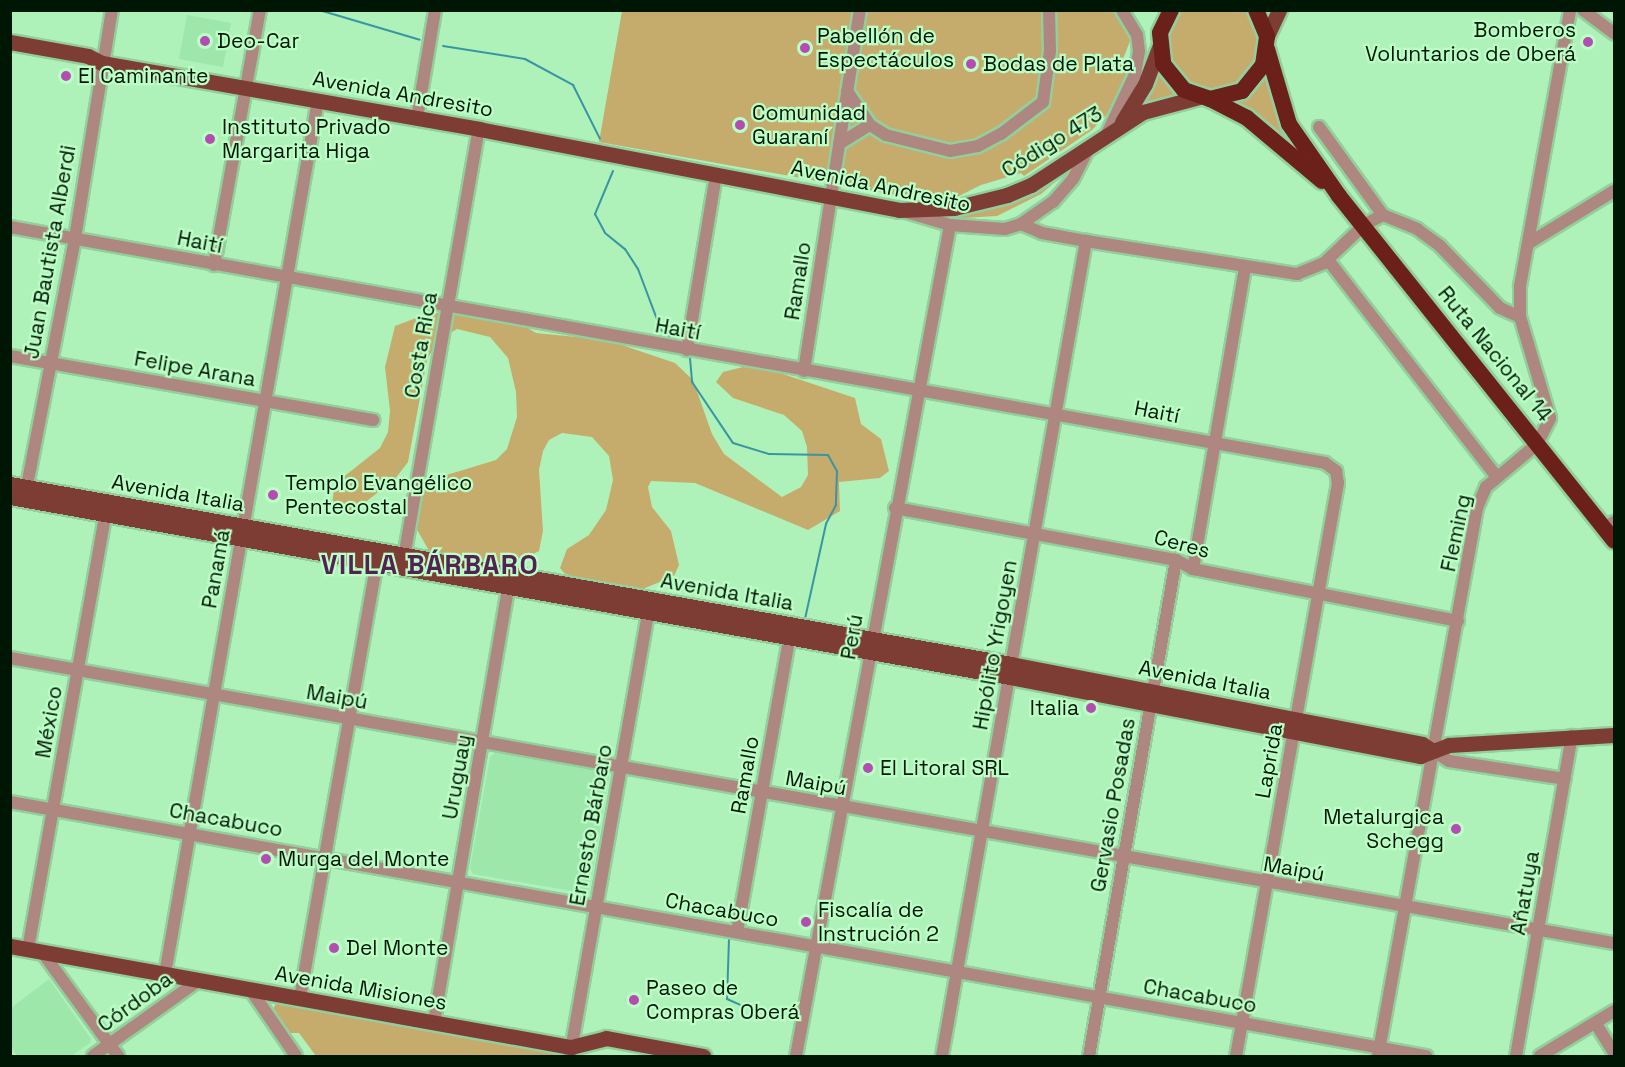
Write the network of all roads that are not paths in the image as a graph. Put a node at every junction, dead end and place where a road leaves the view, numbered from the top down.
1 (112, 10) edge
2 (260, 10) edge
3 (435, 10) edge
4 (860, 10) edge
5 (1049, 10) edge
6 (1122, 10) edge
7 (1154, 10) edge
8 (1171, 10) edge
9 (1256, 10) edge
10 (1279, 10) edge
11 (1570, 10) edge
12 (1584, 10) edge
13 (1614, 33) edge
14 (1160, 40) junction
15 (10, 42) edge
16 (1267, 43) junction
17 (10, 52) edge
18 (102, 63) junction
19 (246, 88) junction
20 (847, 91) junction
21 (1204, 98) junction
22 (318, 100) junction
23 (417, 118) junction
24 (870, 124) junction
25 (1121, 124) junction
26 (1319, 128) dead end
27 (479, 129) junction
28 (1106, 136) junction
29 (839, 144) junction
30 (1088, 149) junction
31 (716, 174) junction
32 (1614, 191) edge
33 (831, 196) junction
34 (1339, 196) junction
35 (899, 210) junction
36 (1383, 215) junction
37 (1021, 224) junction
38 (950, 225) junction
39 (1364, 225) junction
40 (10, 227) edge
41 (75, 238) junction
42 (1086, 241) junction
43 (1529, 243) junction
44 (1328, 260) junction
45 (214, 265) junction
46 (1245, 268) junction
47 (287, 279) junction
48 (447, 306) junction
49 (1520, 317) junction
50 (687, 350) junction
51 (10, 356) edge
52 (49, 363) junction
53 (804, 371) junction
54 (916, 390) junction
55 (265, 401) junction
56 (1056, 412) junction
57 (373, 420) dead end
58 (1214, 443) junction
59 (1538, 444) junction
60 (1336, 471) joint
61 (1496, 476) junction
62 (10, 484) edge
63 (21, 495) edge
64 (106, 508) junction
65 (895, 508) junction
66 (1611, 530) edge
67 (242, 532) junction
68 (1034, 534) junction
69 (378, 557) junction
70 (1176, 560) junction
71 (403, 561) junction
72 (1193, 569) junction
73 (510, 581) junction
74 (1319, 594) junction
75 (649, 606) junction
76 (1458, 621) junction
77 (790, 631) junction
78 (870, 646) junction
79 (10, 658) edge
80 (78, 670) junction
81 (1010, 671) junction
82 (214, 695) junction
83 (1152, 698) junction
84 (349, 719) junction
85 (1295, 725) junction
86 (1614, 735) edge
87 (1572, 736) junction
88 (483, 743) junction
89 (1433, 751) junction
90 (621, 768) junction
91 (1565, 779) junction
92 (762, 793) junction
93 (10, 802) edge
94 (841, 807) junction
95 (53, 809) junction
96 (982, 833) junction
97 (189, 834) junction
98 (325, 858) junction
99 (1124, 858) junction
100 (458, 882) junction
101 (1267, 884) junction
102 (596, 907) junction
103 (1405, 909) junction
104 (737, 932) junction
105 (1538, 932) junction
106 (1614, 943) edge
107 (10, 946) edge
108 (816, 946) junction
109 (35, 950) junction
110 (957, 972) junction
111 (165, 974) junction
112 (199, 980) junction
113 (250, 989) junction
114 (300, 998) junction
115 (1099, 998) junction
116 (1612, 1014) edge
117 (434, 1022) junction
118 (1242, 1023) junction
119 (1596, 1024) junction
120 (110, 1045) junction
121 (574, 1051) edge
122 (1379, 1052) edge
123 (1614, 1053) edge
124 (93, 1056) edge
125 (118, 1056) edge
126 (296, 1056) edge
127 (703, 1056) edge
128 (796, 1056) edge
129 (942, 1056) edge
130 (1089, 1056) edge
131 (1236, 1056) edge
132 (1426, 1056) edge
133 (1516, 1056) edge
134 (1540, 1056) edge

1 - 18 street, Juan Bautista Alberdi
2 - 19 street
3 - 23 street
4 - 20 street, Ramallo
5 - 24 street
6 - 28 street
7 - 14 highway
8 - 14 highway
9 - 16 highway, Ruta Nacional 14
10 - 16 main road
11 - 43 street, Fleming
12 - 13 street
14 - 21 highway, Ruta Nacional 14
14 - 25 main road
15 - 18 main road, Avenida Andresito
16 - 21 highway
16 - 34 highway, Ruta Nacional 14
17 - 18 main road, Avenida Andresito
18 - 19 main road, Avenida Andresito
18 - 41 street, Juan Bautista Alberdi
19 - 22 main road, Avenida Andresito
19 - 45 street
20 - 24 street
20 - 29 street, Ramallo
21 - 25 main road
21 - 34 highway, Ruta Nacional 14
22 - 23 main road, Avenida Andresito
22 - 47 street, Panamá
23 - 27 main road, Avenida Andresito
24 - 29 street
25 - 28 main road, Código 473
26 - 36 street
27 - 31 main road, Avenida Andresito
27 - 48 street, Costa Rica
28 - 30 main road, Código 473
29 - 33 street, Ramallo
30 - 35 main road, Código 473
30 - 37 street
31 - 33 main road, Avenida Andresito
31 - 50 street
32 - 43 street
33 - 35 main road, Avenida Andresito
33 - 53 street, Ramallo
34 - 39 highway, Ruta Nacional 14
35 - 38 street, Avenida Andresito
36 - 39 street, Avenida Andresito
36 - 49 street
37 - 38 street, Avenida Andresito
37 - 42 street, Avenida Andresito
38 - 54 street, Perú
39 - 44 street, Avenida Andresito
39 - 59 highway, Ruta Nacional 14
40 - 41 street, Haití
41 - 45 street, Haití
41 - 52 street, Juan Bautista Alberdi
42 - 46 street, Avenida Andresito
42 - 56 street, Hipólito Yrigoyen
43 - 49 street, Fleming
44 - 46 street, Avenida Andresito
44 - 61 street
45 - 47 street, Haití
46 - 58 street
47 - 48 street, Haití
47 - 55 street, Panamá
48 - 50 street, Haití
48 - 71 street, Costa Rica
49 - 59 street, Fleming
50 - 53 street, Haití
51 - 52 street, Felipe Arana
52 - 55 street, Felipe Arana
52 - 63 street, Juan Bautista Alberdi
53 - 54 street, Haití
54 - 56 street, Haití
54 - 65 street, Perú
55 - 57 street, Felipe Arana
55 - 67 street, Panamá
56 - 58 street, Haití
56 - 68 street, Hipólito Yrigoyen
58 - 60 street, Haití
58 - 72 street
59 - 61 street, Fleming
59 - 66 highway, Ruta Nacional 14
60 - 74 street, Laprida
61 - 76 street, Fleming
62 - 63 main road, Avenida Italia
63 - 64 main road, Avenida Italia
64 - 67 main road, Avenida Italia
64 - 80 street, México
65 - 68 street, Ceres
65 - 78 street, Perú
67 - 69 main road, Avenida Italia
67 - 82 street, Panamá
68 - 70 street, Ceres
68 - 81 street, Hipólito Yrigoyen
69 - 71 main road, Avenida Italia
69 - 84 street
70 - 72 street, Ceres
70 - 83 street, Gervasio Posadas
71 - 73 main road, Avenida Italia
72 - 74 street, Ceres
73 - 75 main road, Avenida Italia
73 - 88 street, Uruguay
74 - 76 street, Ceres
74 - 85 street, Laprida
75 - 77 main road, Avenida Italia
75 - 90 street, Ernesto Bárbaro
76 - 89 street, Fleming
77 - 78 main road, Avenida Italia
77 - 92 street, Ramallo
78 - 81 main road, Avenida Italia
78 - 94 street, Perú
79 - 80 street, Maipú
80 - 82 street, Maipú
80 - 95 street, México
81 - 83 main road, Avenida Italia
81 - 96 street, Hipólito Yrigoyen
82 - 84 street, Maipú
82 - 97 street, Panamá
83 - 85 main road, Avenida Italia
83 - 99 street, Gervasio Posadas
84 - 88 street, Maipú
84 - 98 street
85 - 89 main road, Avenida Italia
85 - 101 street, Laprida
86 - 87 main road
87 - 89 main road
87 - 91 street, Añatuya
88 - 90 street, Maipú
88 - 100 street, Uruguay
89 - 91 street, Avenida Italia
89 - 103 street, Fleming
90 - 92 street, Maipú
90 - 102 street, Ernesto Bárbaro
91 - 105 street, Añatuya
92 - 94 street, Maipú
92 - 104 street, Ramallo
93 - 95 street, Chacabuco
94 - 96 street, Maipú
94 - 108 street, Perú
95 - 97 street, Chacabuco
95 - 109 street, México
96 - 99 street, Maipú
96 - 110 street, Hipólito Yrigoyen
97 - 98 street, Chacabuco
97 - 111 street, Panamá
98 - 100 street, Chacabuco
98 - 114 street
99 - 101 street, Maipú
99 - 115 street, Gervasio Posadas
100 - 102 street, Chacabuco
100 - 117 street, Uruguay
101 - 103 street, Maipú
101 - 118 street, Laprida
102 - 104 street, Chacabuco
102 - 121 street, Ernesto Bárbaro
103 - 105 street, Maipú
103 - 122 street, Fleming
104 - 108 street, Chacabuco
105 - 106 street, Maipú
105 - 133 street, Añatuya
107 - 109 main road, Avenida Misiones
108 - 110 street, Chacabuco
108 - 128 street, Perú
109 - 111 main road, Avenida Misiones
109 - 120 street
110 - 115 street, Chacabuco
110 - 129 street, Hipólito Yrigoyen
111 - 112 main road, Avenida Misiones
112 - 113 main road, Avenida Misiones
112 - 120 street, Córdoba
113 - 114 main road, Avenida Misiones
113 - 126 street
114 - 117 main road, Avenida Misiones
115 - 118 street, Chacabuco
115 - 130 street, Gervasio Posadas
116 - 119 street
117 - 121 main road, Avenida Misiones
118 - 122 street, Chacabuco
118 - 131 street, Laprida
119 - 123 street
119 - 134 street
120 - 124 street, Córdoba
120 - 125 street
121 - 127 main road, Avenida Misiones
122 - 132 street, Chacabuco

